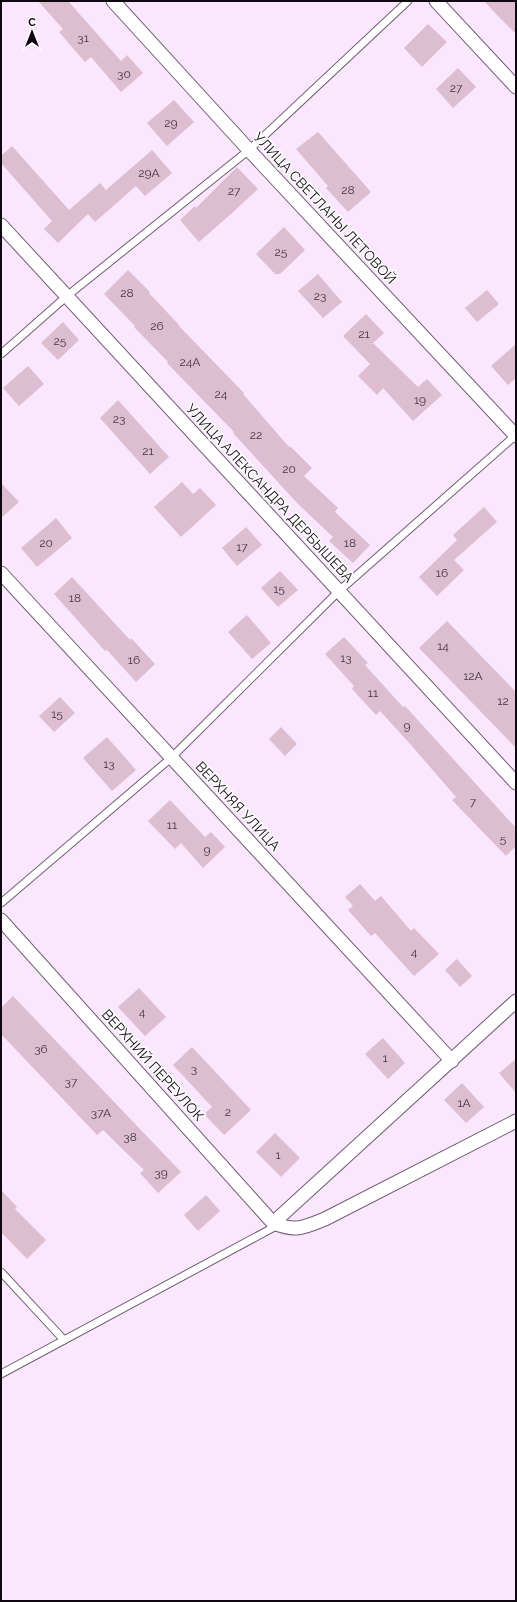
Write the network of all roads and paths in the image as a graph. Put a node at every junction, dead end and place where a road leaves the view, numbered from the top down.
1 (113, 1) edge
2 (408, 1) edge
3 (436, 1) edge
4 (516, 87) edge
5 (249, 150) junction
6 (1, 225) edge
7 (67, 296) junction
8 (1, 354) edge
9 (516, 435) edge
10 (1, 573) edge
11 (339, 591) junction
12 (171, 758) junction
13 (516, 783) edge
14 (1, 904) edge
15 (1, 920) edge
16 (516, 1001) edge
17 (452, 1060) junction
18 (516, 1121) edge
19 (278, 1225) junction
20 (1, 1272) edge
21 (64, 1340) junction
22 (1, 1374) edge

1 - 5 street, УЛИЦА СВЕТЛАНЫ ЛЕТОВОЙ
2 - 5 lane
3 - 4 street
5 - 7 lane
5 - 9 street, УЛИЦА СВЕТЛАНЫ ЛЕТОВОЙ
6 - 7 street, УЛИЦА АЛЕКСАНДРА ДЕРБЫШЕВА
7 - 8 lane
7 - 11 street, УЛИЦА АЛЕКСАНДРА ДЕРБЫШЕВА
9 - 11 lane
10 - 12 street, ВЕРХНЯЯ УЛИЦА
11 - 12 lane
11 - 13 street, УЛИЦА АЛЕКСАНДРА ДЕРБЫШЕВА
12 - 14 lane
12 - 17 street, ВЕРХНЯЯ УЛИЦА
15 - 19 street, ВЕРХНИЙ ПЕРЕУЛОК
16 - 17 street
17 - 19 street
18 - 19 street
19 - 21 lane
20 - 21 lane
21 - 22 lane

